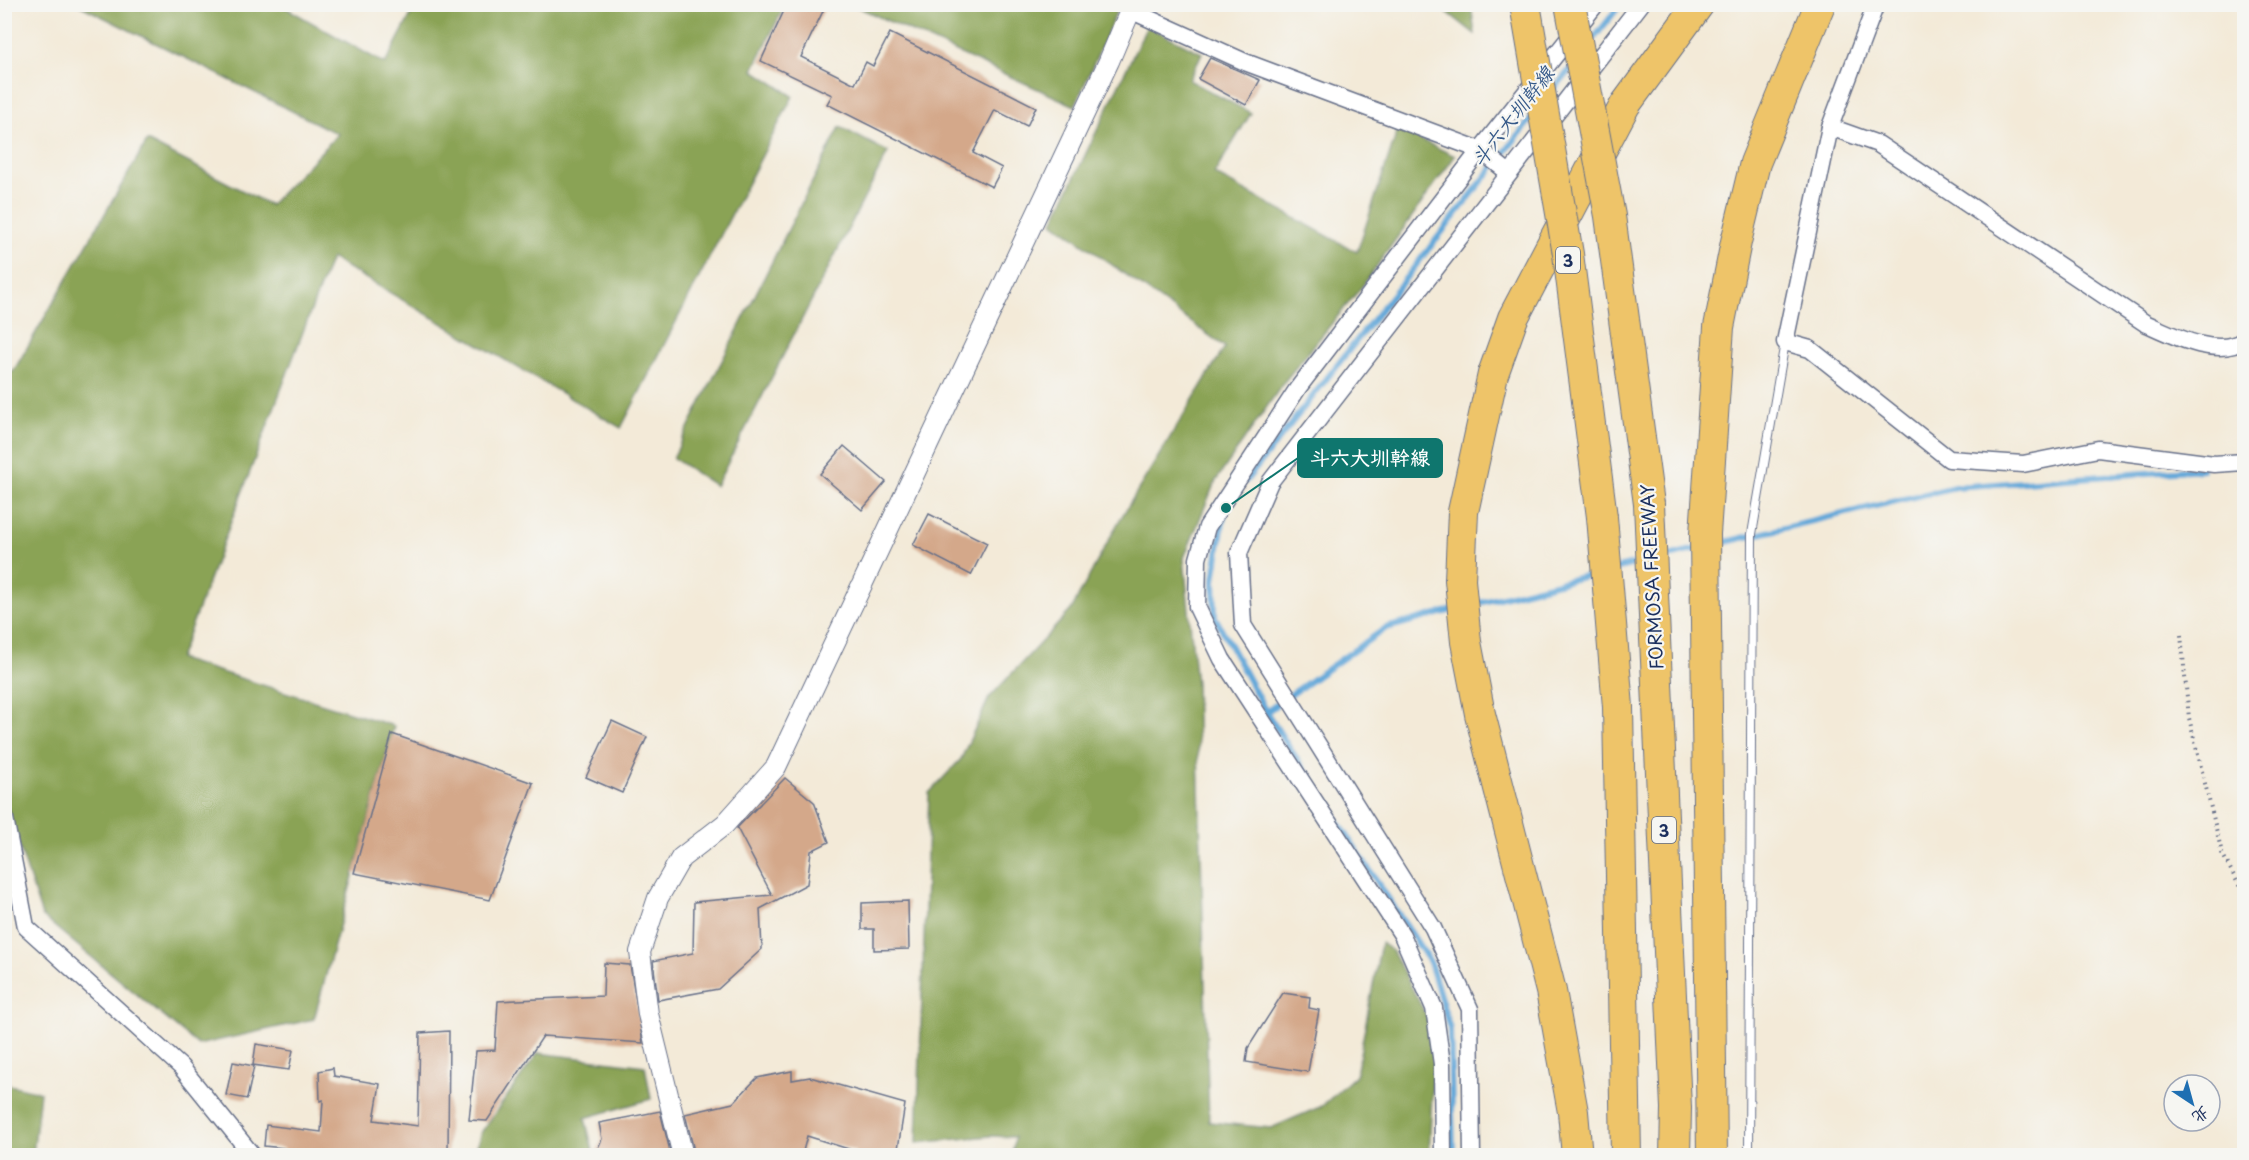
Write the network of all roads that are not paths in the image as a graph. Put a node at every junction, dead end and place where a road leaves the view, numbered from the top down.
1 (1525, 4) edge
2 (1569, 4) edge
3 (1596, 4) edge
4 (1641, 4) edge
5 (1699, 4) edge
6 (1820, 4) edge
7 (1876, 4) edge
8 (1131, 7) edge
9 (1830, 127) junction
10 (1480, 150) junction
11 (1509, 173) junction
12 (2244, 340) edge
13 (1785, 342) junction
14 (2244, 462) edge
15 (4, 813) edge
16 (253, 1155) edge
17 (683, 1155) edge
18 (1443, 1155) edge
19 (1472, 1155) edge
20 (1577, 1155) edge
21 (1626, 1155) edge
22 (1675, 1155) edge
23 (1712, 1155) edge
24 (1749, 1155) edge

1 - 21 highway, 3, bridge
2 - 22 highway, FORMOSA FREEWAY / 3, bridge
3 - 10 street
4 - 11 street
5 - 20 highway
6 - 23 highway
7 - 9 street
8 - 10 street
8 - 17 street
9 - 12 street
9 - 13 street
10 - 11 street
10 - 18 street
11 - 19 street
13 - 14 street
13 - 24 lane
15 - 16 street

